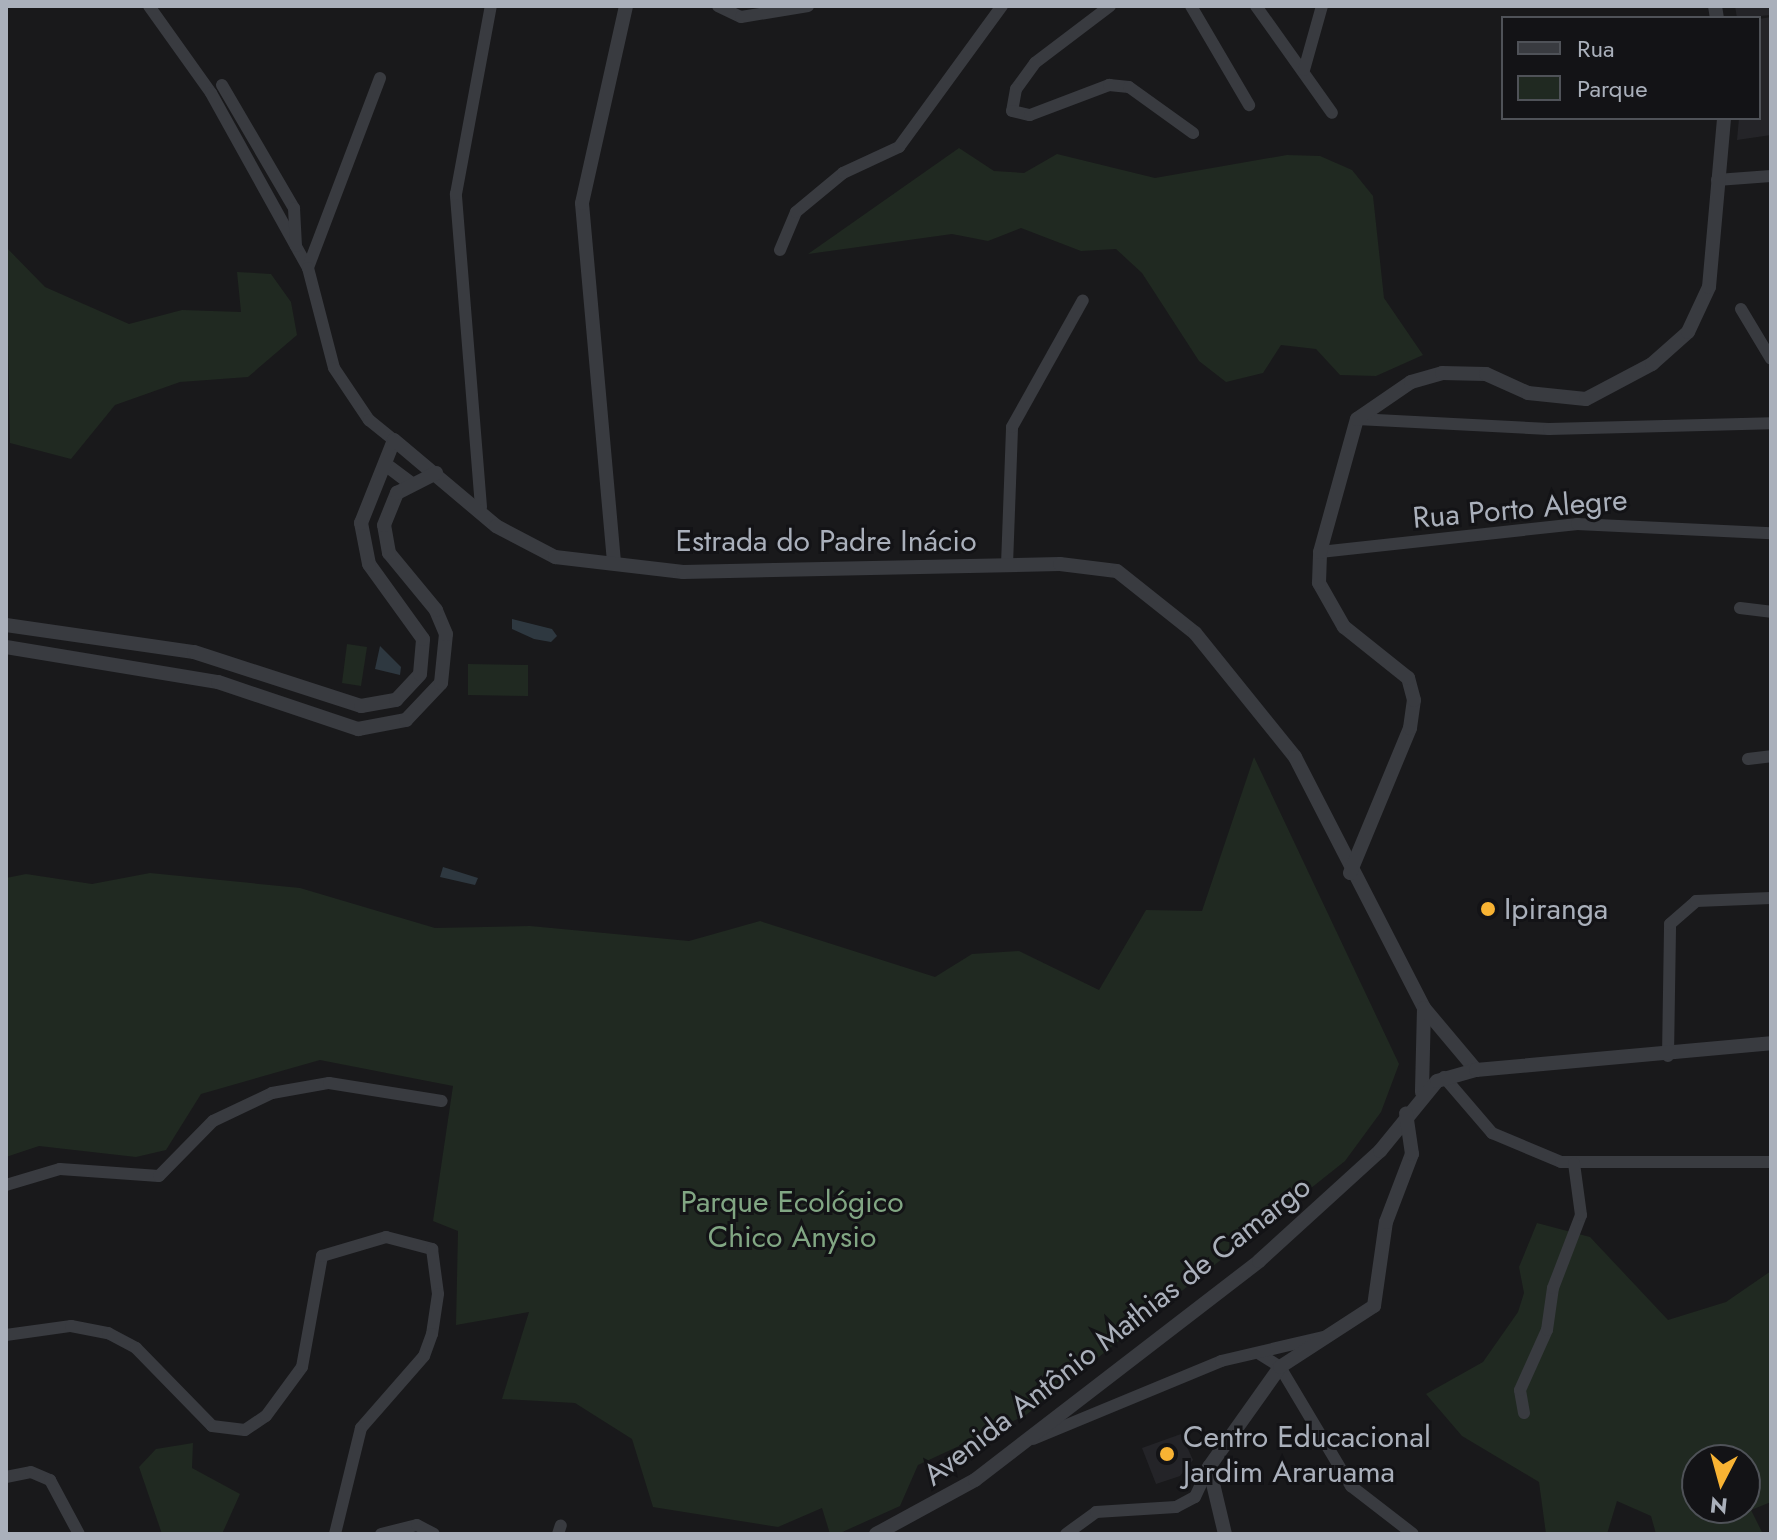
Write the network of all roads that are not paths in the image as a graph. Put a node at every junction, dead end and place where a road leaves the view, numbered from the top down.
1 (149, 6) edge
2 (491, 6) edge
3 (626, 6) edge
4 (718, 6) edge
5 (808, 6) edge
6 (1002, 6) edge
7 (1110, 6) edge
8 (1191, 6) edge
9 (1256, 6) edge
10 (1322, 6) edge
11 (1304, 70) junction
12 (380, 78) dead end
13 (222, 85) dead end
14 (1249, 105) dead end
15 (1332, 113) dead end
16 (1724, 120) edge
17 (1193, 133) dead end
18 (1771, 176) edge
19 (1717, 180) junction
20 (296, 246) junction
21 (780, 250) dead end
22 (308, 268) junction
23 (1083, 300) dead end
24 (1741, 309) dead end
25 (1771, 359) edge
26 (1357, 419) junction
27 (1771, 423) edge
28 (394, 440) junction
29 (385, 464) junction
30 (436, 473) junction
31 (410, 483) junction
32 (481, 507) junction
33 (1771, 533) edge
34 (1320, 552) junction
35 (614, 562) junction
36 (1007, 565) junction
37 (1740, 608) dead end
38 (1771, 612) edge
39 (6, 625) edge
40 (55, 629) junction
41 (6, 647) edge
42 (51, 653) junction
43 (424, 657) junction
44 (448, 659) junction
45 (1771, 756) edge
46 (1748, 759) dead end
47 (1350, 873) junction
48 (1771, 898) edge
49 (1424, 1008) junction
50 (1448, 1041) junction
51 (1771, 1043) edge
52 (1424, 1049) junction
53 (1668, 1056) junction
54 (1476, 1070) junction
55 (1444, 1077) junction
56 (1422, 1092) junction
57 (442, 1101) dead end
58 (1406, 1113) junction
59 (1771, 1162) edge
60 (1574, 1163) junction
61 (6, 1185) edge
62 (6, 1335) edge
63 (1323, 1337) junction
64 (1253, 1353) junction
65 (1280, 1367) junction
66 (1524, 1413) dead end
67 (1022, 1443) junction
68 (1209, 1467) junction
69 (6, 1477) edge
70 (79, 1534) edge
71 (335, 1534) edge
72 (381, 1534) edge
73 (434, 1534) edge
74 (876, 1534) edge
75 (1066, 1534) edge
76 (1225, 1534) edge
77 (1413, 1534) edge

1 - 20 street
2 - 32 street
3 - 35 street
4 - 5 street
6 - 21 street
7 - 17 street
8 - 14 street
9 - 11 street
10 - 11 street
11 - 15 street
12 - 22 street
13 - 20 street
16 - 19 street
18 - 19 street
19 - 26 street
20 - 22 street
22 - 28 street
23 - 36 street
24 - 25 street
26 - 27 street
26 - 34 street
28 - 29 street
28 - 30 street, Estrada do Padre Inácio
29 - 31 street
29 - 43 street
30 - 31 street
30 - 32 street, Estrada do Padre Inácio
31 - 44 street
32 - 35 street, Estrada do Padre Inácio
33 - 34 street, Rua Porto Alegre
34 - 47 street
35 - 36 street, Estrada do Padre Inácio
36 - 47 street, Estrada do Padre Inácio
37 - 38 street
39 - 40 street
40 - 42 street
40 - 43 street
41 - 42 street
42 - 44 street
43 - 44 street
45 - 46 street
47 - 49 street, Estrada do Padre Inácio
48 - 53 street
49 - 50 street, Estrada do Padre Inácio
49 - 52 street
50 - 52 street
50 - 54 street, Estrada do Padre Inácio
51 - 53 street
52 - 56 street
53 - 54 street
54 - 55 street
55 - 56 street, Avenida Antônio Mathias de Camargo
55 - 60 street
56 - 58 street, Avenida Antônio Mathias de Camargo
57 - 61 street
58 - 63 street
58 - 67 street, Avenida Antônio Mathias de Camargo
59 - 60 street
60 - 66 street
62 - 71 street
63 - 64 street
63 - 65 street
64 - 65 street
64 - 67 street
65 - 68 street
65 - 77 street
67 - 74 street, Avenida Antônio Mathias de Camargo
68 - 75 street
68 - 76 street
69 - 70 street
72 - 73 street

